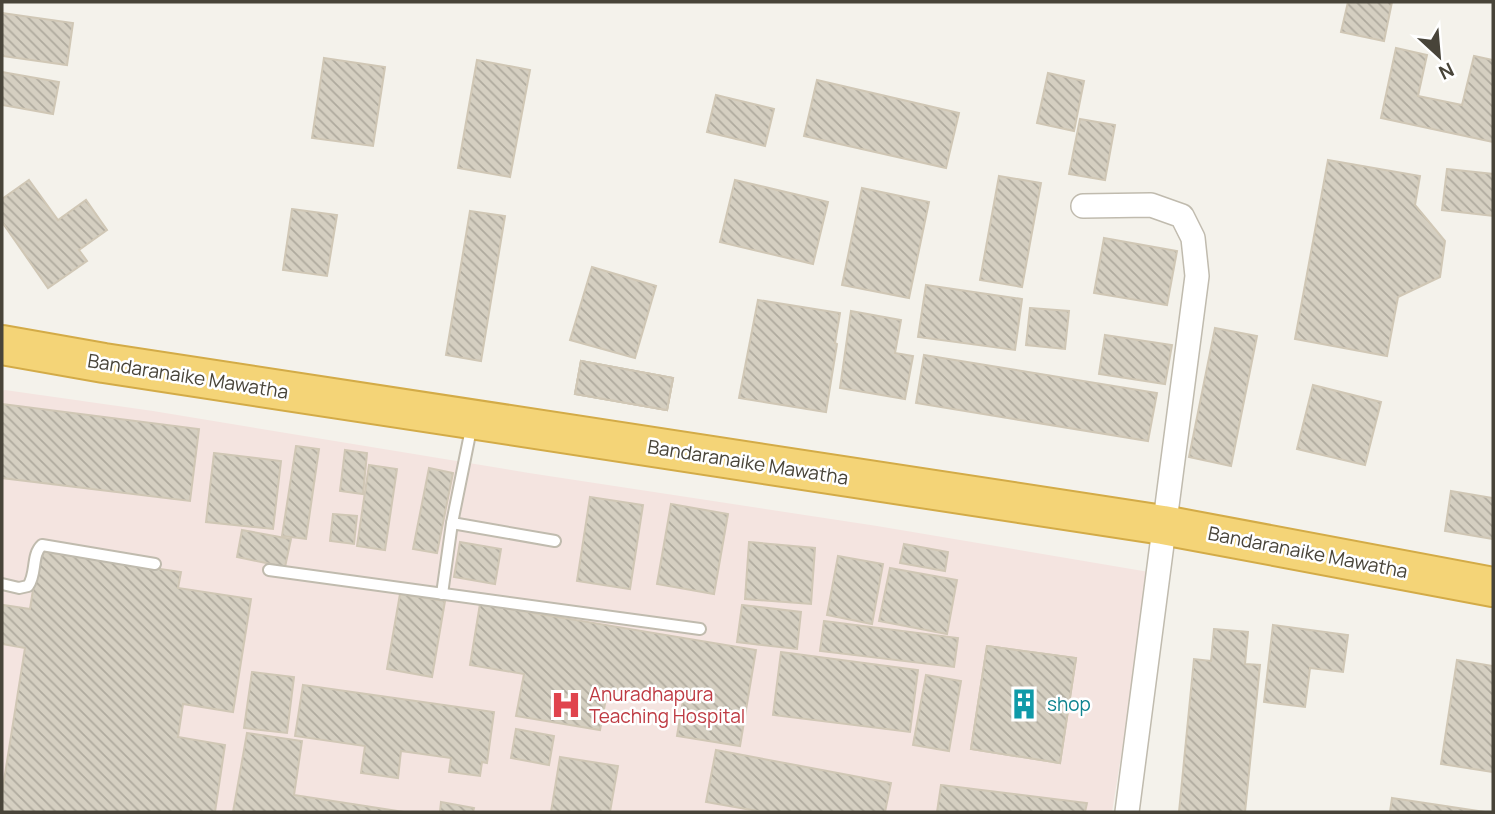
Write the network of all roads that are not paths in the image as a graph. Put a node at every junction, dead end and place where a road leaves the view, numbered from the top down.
1 (1083, 206) dead end
2 (2, 345) edge
3 (473, 420) junction
4 (452, 523) junction
5 (1163, 525) junction
6 (555, 541) dead end
7 (155, 564) dead end
8 (270, 570) dead end
9 (2, 584) edge
10 (1493, 587) edge
11 (442, 594) junction
12 (699, 629) dead end
13 (1127, 812) edge

1 - 5 street
2 - 3 highway, Bandaranaike Mawatha
3 - 4 lane
3 - 5 highway, Bandaranaike Mawatha
4 - 6 lane
4 - 11 lane
5 - 10 highway, Bandaranaike Mawatha
5 - 13 street
7 - 9 lane
8 - 11 lane
11 - 12 lane

